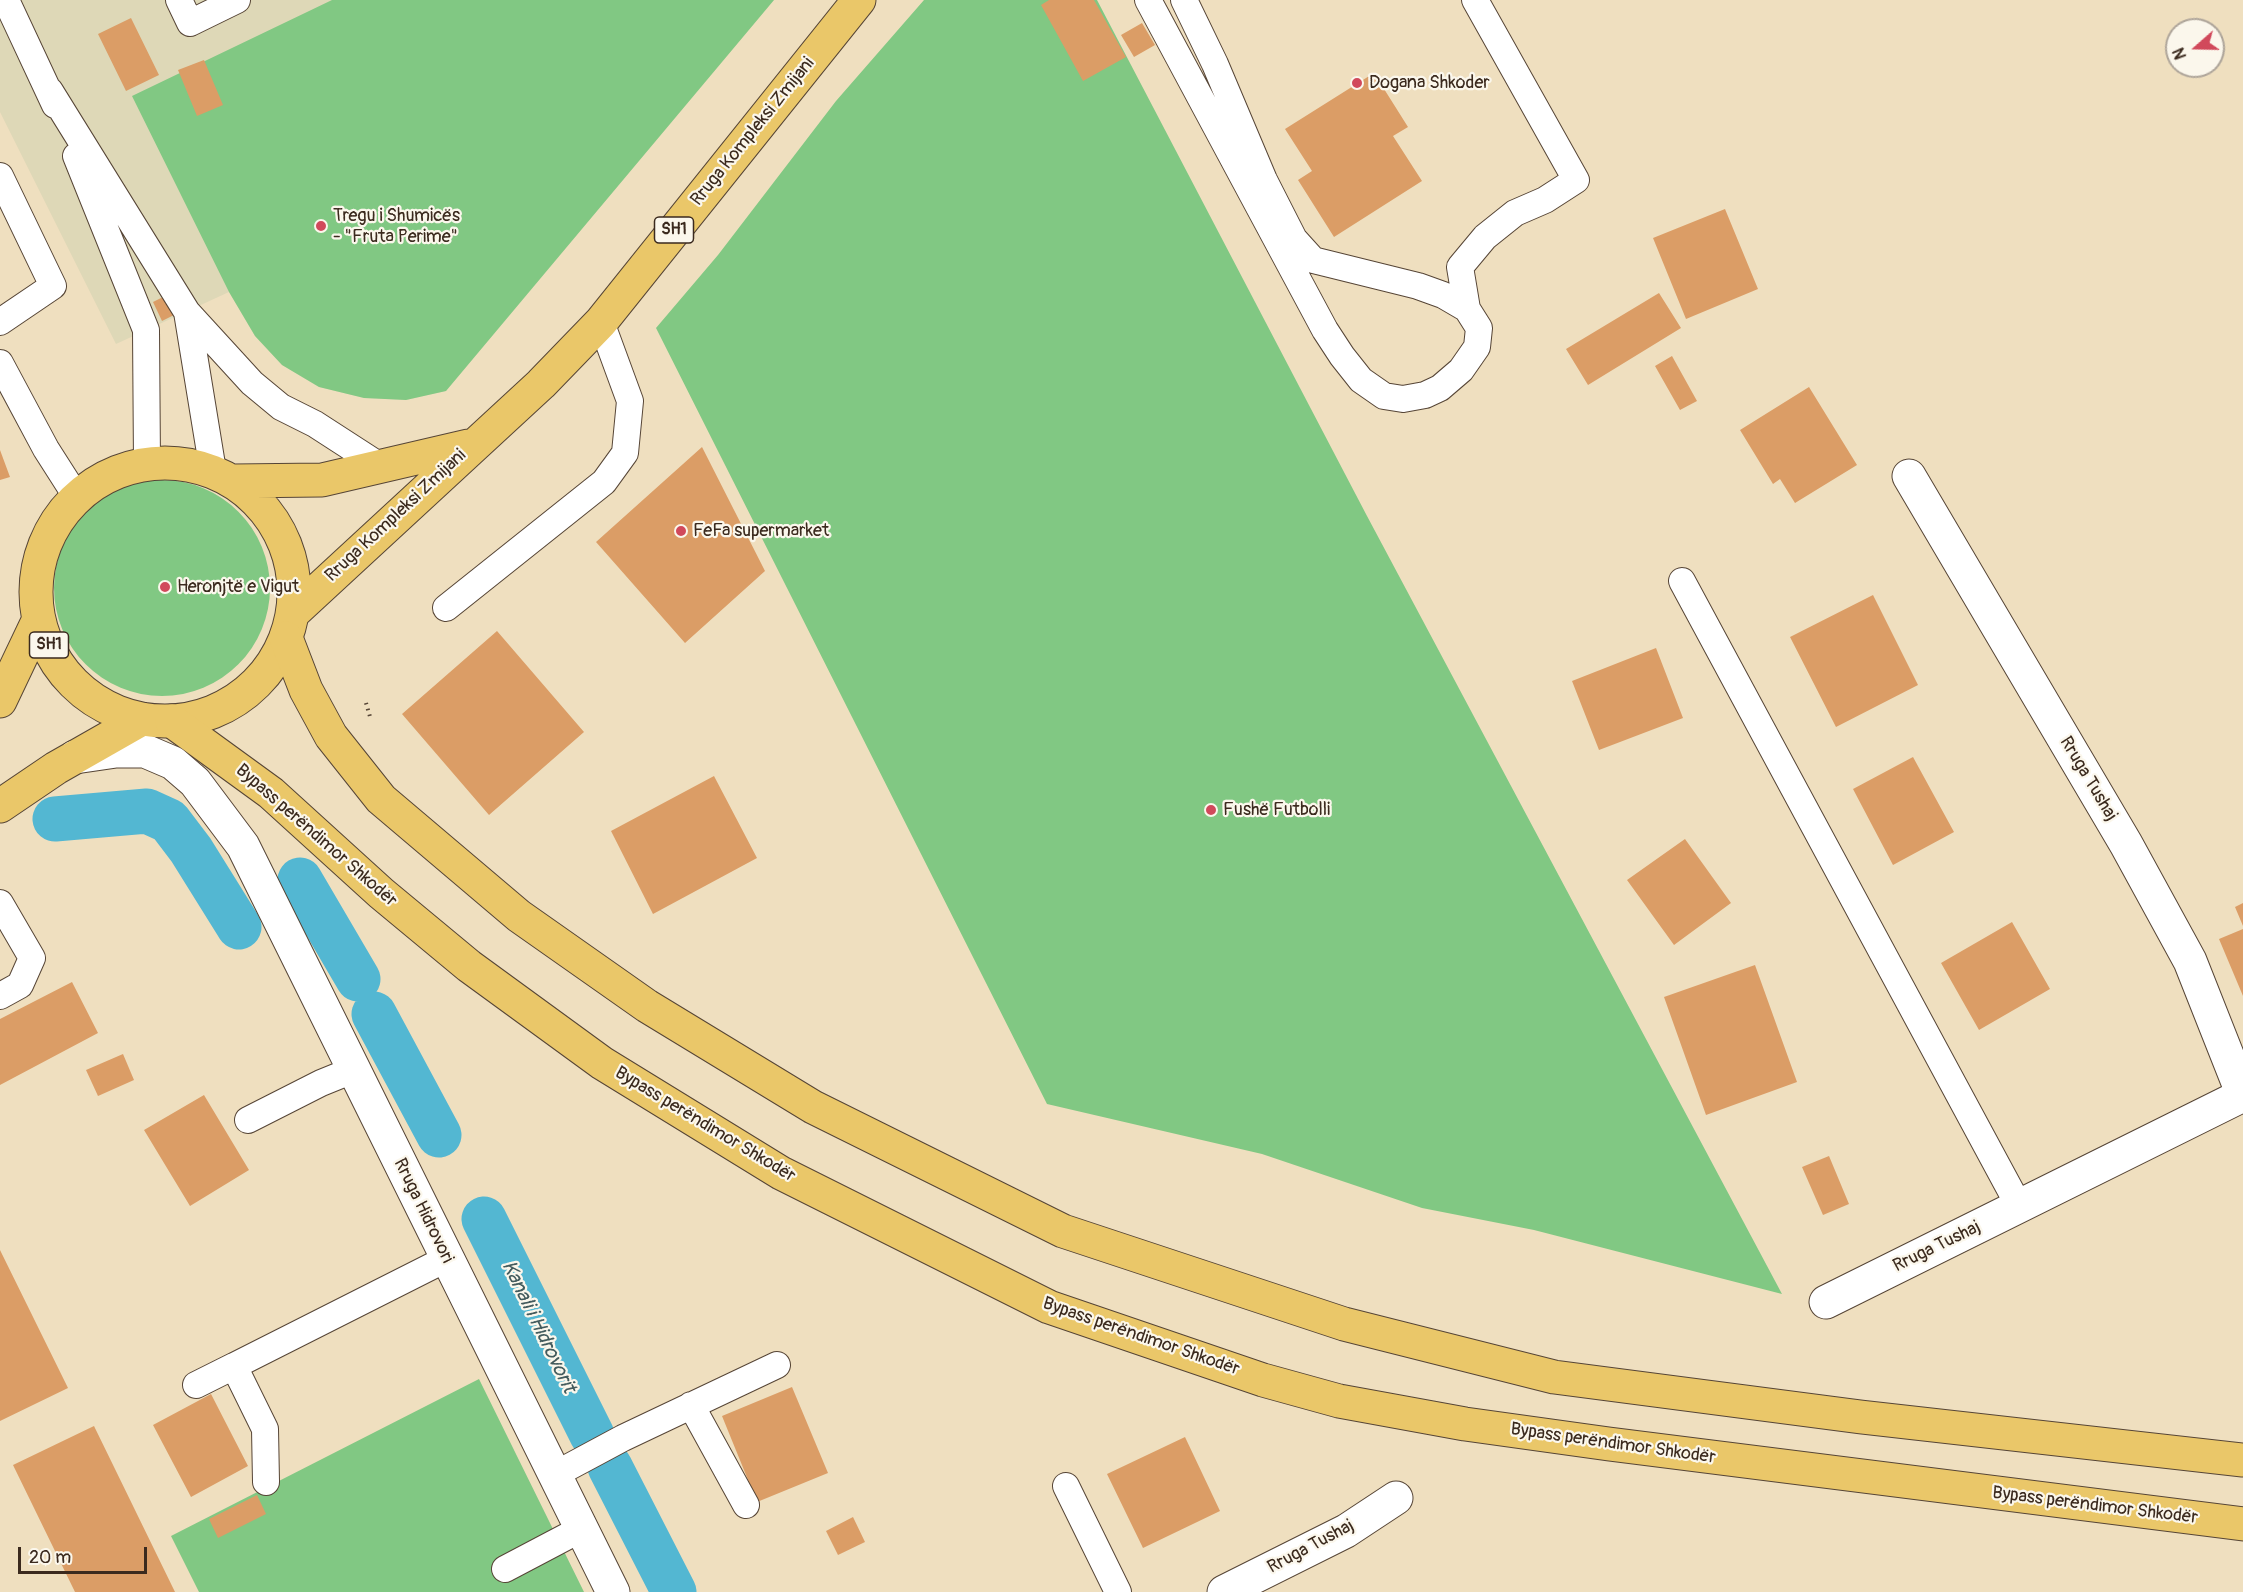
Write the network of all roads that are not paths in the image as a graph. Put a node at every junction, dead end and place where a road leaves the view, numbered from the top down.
1 (6, 0) edge
2 (179, 0) edge
3 (237, 0) edge
4 (859, 0) edge
5 (1148, 0) edge
6 (1184, 0) edge
7 (1475, 0) edge
8 (50, 91) junction
9 (0, 176) edge
10 (1467, 309) junction
11 (187, 312) junction
12 (0, 322) edge
13 (601, 322) junction
14 (0, 363) edge
15 (473, 445) junction
16 (147, 463) junction
17 (383, 468) junction
18 (223, 476) junction
19 (1909, 476) dead end
20 (76, 496) junction
21 (1682, 581) dead end
22 (446, 608) dead end
23 (39, 619) junction
24 (290, 625) junction
25 (0, 701) edge
26 (161, 721) junction
27 (75, 758) junction
28 (0, 806) edge
29 (232, 830) junction
30 (0, 903) edge
31 (0, 996) edge
32 (353, 1070) junction
33 (2243, 1095) edge
34 (248, 1120) dead end
35 (2019, 1206) junction
36 (446, 1259) junction
37 (1826, 1302) dead end
38 (777, 1365) dead end
39 (234, 1366) junction
40 (196, 1385) dead end
41 (691, 1405) junction
42 (2243, 1460) edge
43 (554, 1475) junction
44 (266, 1482) dead end
45 (1066, 1486) dead end
46 (1396, 1498) dead end
47 (746, 1505) dead end
48 (2243, 1524) edge
49 (581, 1529) junction
50 (505, 1569) dead end
51 (613, 1592) edge
52 (1118, 1592) edge
53 (1224, 1592) edge

1 - 8 lane
2 - 3 lane
4 - 13 main road, Rruga Kompleksi Zmijani / SH1
5 - 10 lane
6 - 10 lane
7 - 10 lane
8 - 11 lane
8 - 16 lane
9 - 12 lane
11 - 17 lane
11 - 18 lane
13 - 15 main road, Rruga Kompleksi Zmijani / SH1
13 - 22 lane
14 - 20 lane
15 - 17 main road, Rruga Kompleksi Zmijani / SH1
15 - 24 main road, Rruga Kompleksi Zmijani / SH1
16 - 18 main road, SH1
16 - 20 main road, SH1
17 - 18 main road, Rruga Kompleksi Zmijani / SH1
18 - 24 main road, SH1
19 - 33 street, Rruga Tushaj
20 - 23 main road, SH1
21 - 35 lane
23 - 25 main road, SH1
23 - 26 main road, SH1
24 - 26 main road, SH1
24 - 42 main road
26 - 27 main road, SH1
26 - 29 street, Rruga Hidrovori
26 - 48 main road, Bypass perëndimor Shkodër
27 - 28 main road, SH1
27 - 29 street, Rruga Hidrovori
29 - 32 street, Rruga Hidrovori
30 - 31 lane
32 - 34 lane
32 - 36 street, Rruga Hidrovori
33 - 35 street, Rruga Tushaj
35 - 37 street, Rruga Tushaj
36 - 39 lane
36 - 43 street, Rruga Hidrovori
38 - 41 lane
39 - 40 lane
39 - 44 lane
41 - 43 lane
41 - 47 lane
43 - 49 street, Rruga Hidrovori
45 - 52 lane
46 - 53 street, Rruga Tushaj
49 - 50 lane
49 - 51 street, Rruga Hidrovori

